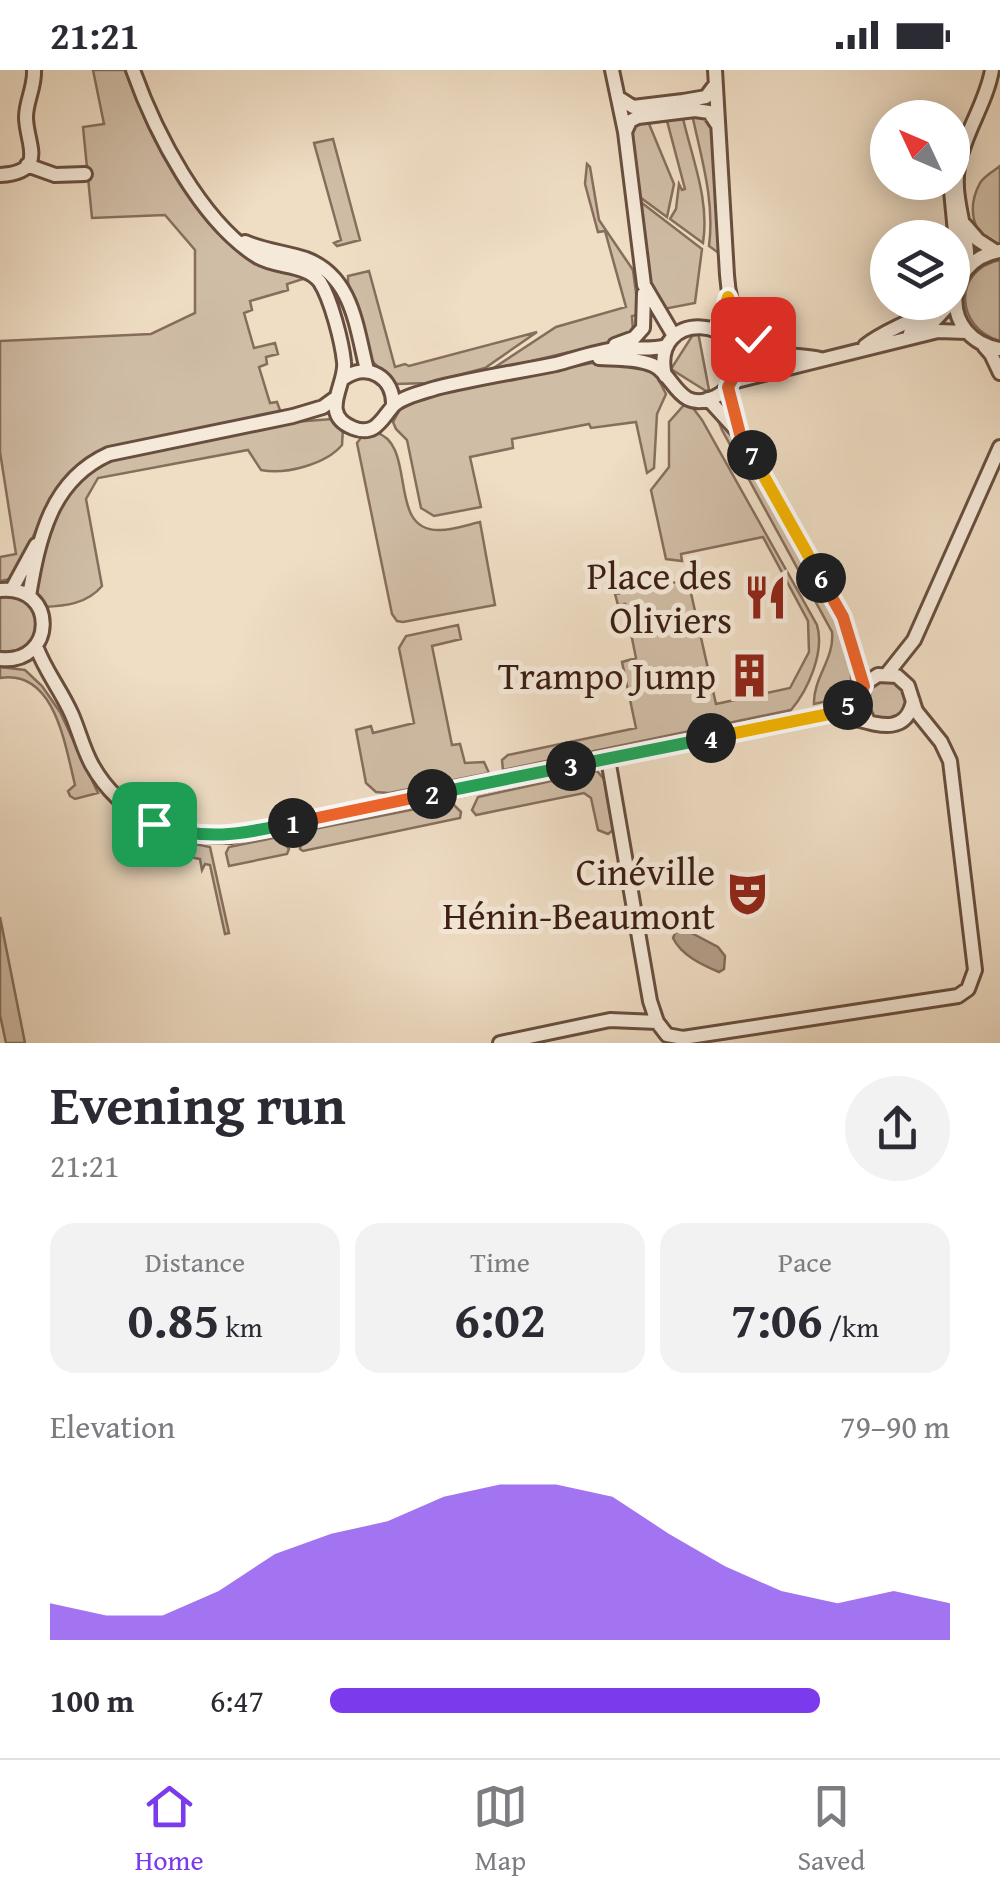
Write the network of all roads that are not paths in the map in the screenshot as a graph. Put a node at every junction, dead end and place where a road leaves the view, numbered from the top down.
1 (34, 70) edge
2 (133, 70) edge
3 (612, 70) edge
4 (992, 70) edge
5 (716, 76) edge
6 (619, 98) junction
7 (718, 126) junction
8 (624, 132) junction
9 (970, 133) edge
10 (27, 165) junction
11 (85, 174) dead end
12 (0, 175) edge
13 (970, 230) edge
14 (230, 235) junction
15 (998, 251) edge
16 (970, 264) edge
17 (644, 285) junction
18 (728, 297) junction
19 (916, 320) edge
20 (935, 320) edge
21 (960, 320) edge
22 (967, 332) junction
23 (726, 338) junction
24 (671, 341) junction
25 (890, 343) junction
26 (982, 344) junction
27 (1000, 349) edge
28 (858, 350) junction
29 (735, 352) junction
30 (581, 358) junction
31 (820, 359) junction
32 (783, 366) junction
33 (367, 370) junction
34 (1000, 373) edge
35 (665, 376) junction
36 (344, 378) junction
37 (730, 384) junction
38 (390, 387) junction
39 (436, 388) junction
40 (334, 399) junction
41 (708, 399) junction
42 (393, 406) junction
43 (292, 416) junction
44 (340, 418) junction
45 (740, 434) junction
46 (1000, 446) edge
47 (47, 525) junction
48 (6, 590) edge
49 (30, 596) junction
50 (914, 640) junction
51 (36, 646) junction
52 (854, 653) junction
53 (0, 658) edge
54 (18, 658) junction
55 (883, 674) junction
56 (50, 679) junction
57 (908, 686) junction
58 (862, 690) junction
59 (912, 702) junction
60 (829, 714) junction
61 (868, 721) junction
62 (898, 724) junction
63 (931, 731) junction
64 (608, 758) junction
65 (657, 1022) junction
66 (500, 1043) edge

1 - 10 street
2 - 14 street
3 - 6 street
4 - 9 street
5 - 6 street
5 - 7 street
6 - 8 street
7 - 8 street
7 - 18 street
8 - 17 street
10 - 11 street
10 - 12 street
13 - 15 street
14 - 33 street
14 - 36 street
15 - 16 street
17 - 24 street
17 - 30 street
18 - 23 street
18 - 31 street
19 - 28 street
20 - 25 street
21 - 22 street
22 - 25 street
22 - 26 street
23 - 24 street
23 - 29 street
24 - 30 street
24 - 35 street
25 - 28 street
26 - 27 street
26 - 34 street
28 - 31 street
29 - 32 street
29 - 37 street
30 - 35 street
30 - 39 street
31 - 32 street
32 - 37 street
33 - 36 street
33 - 38 street
35 - 41 street
36 - 40 street
37 - 41 street
37 - 45 street
38 - 39 street
38 - 42 street
39 - 42 street
40 - 43 street
40 - 44 street
41 - 45 street
42 - 44 street
43 - 44 street
43 - 47 street
45 - 52 street
46 - 50 street
47 - 48 street
47 - 49 street
48 - 49 street
49 - 51 street
50 - 55 street
50 - 57 street
51 - 54 street
51 - 56 street
52 - 55 street
52 - 58 street
53 - 54 street
54 - 56 street
55 - 57 street
55 - 58 street
56 - 64 street
57 - 59 street
58 - 60 street
58 - 61 street
59 - 62 street
59 - 63 street
60 - 61 street
60 - 64 street
61 - 62 street
62 - 63 street
63 - 65 street
64 - 65 street
65 - 66 street

